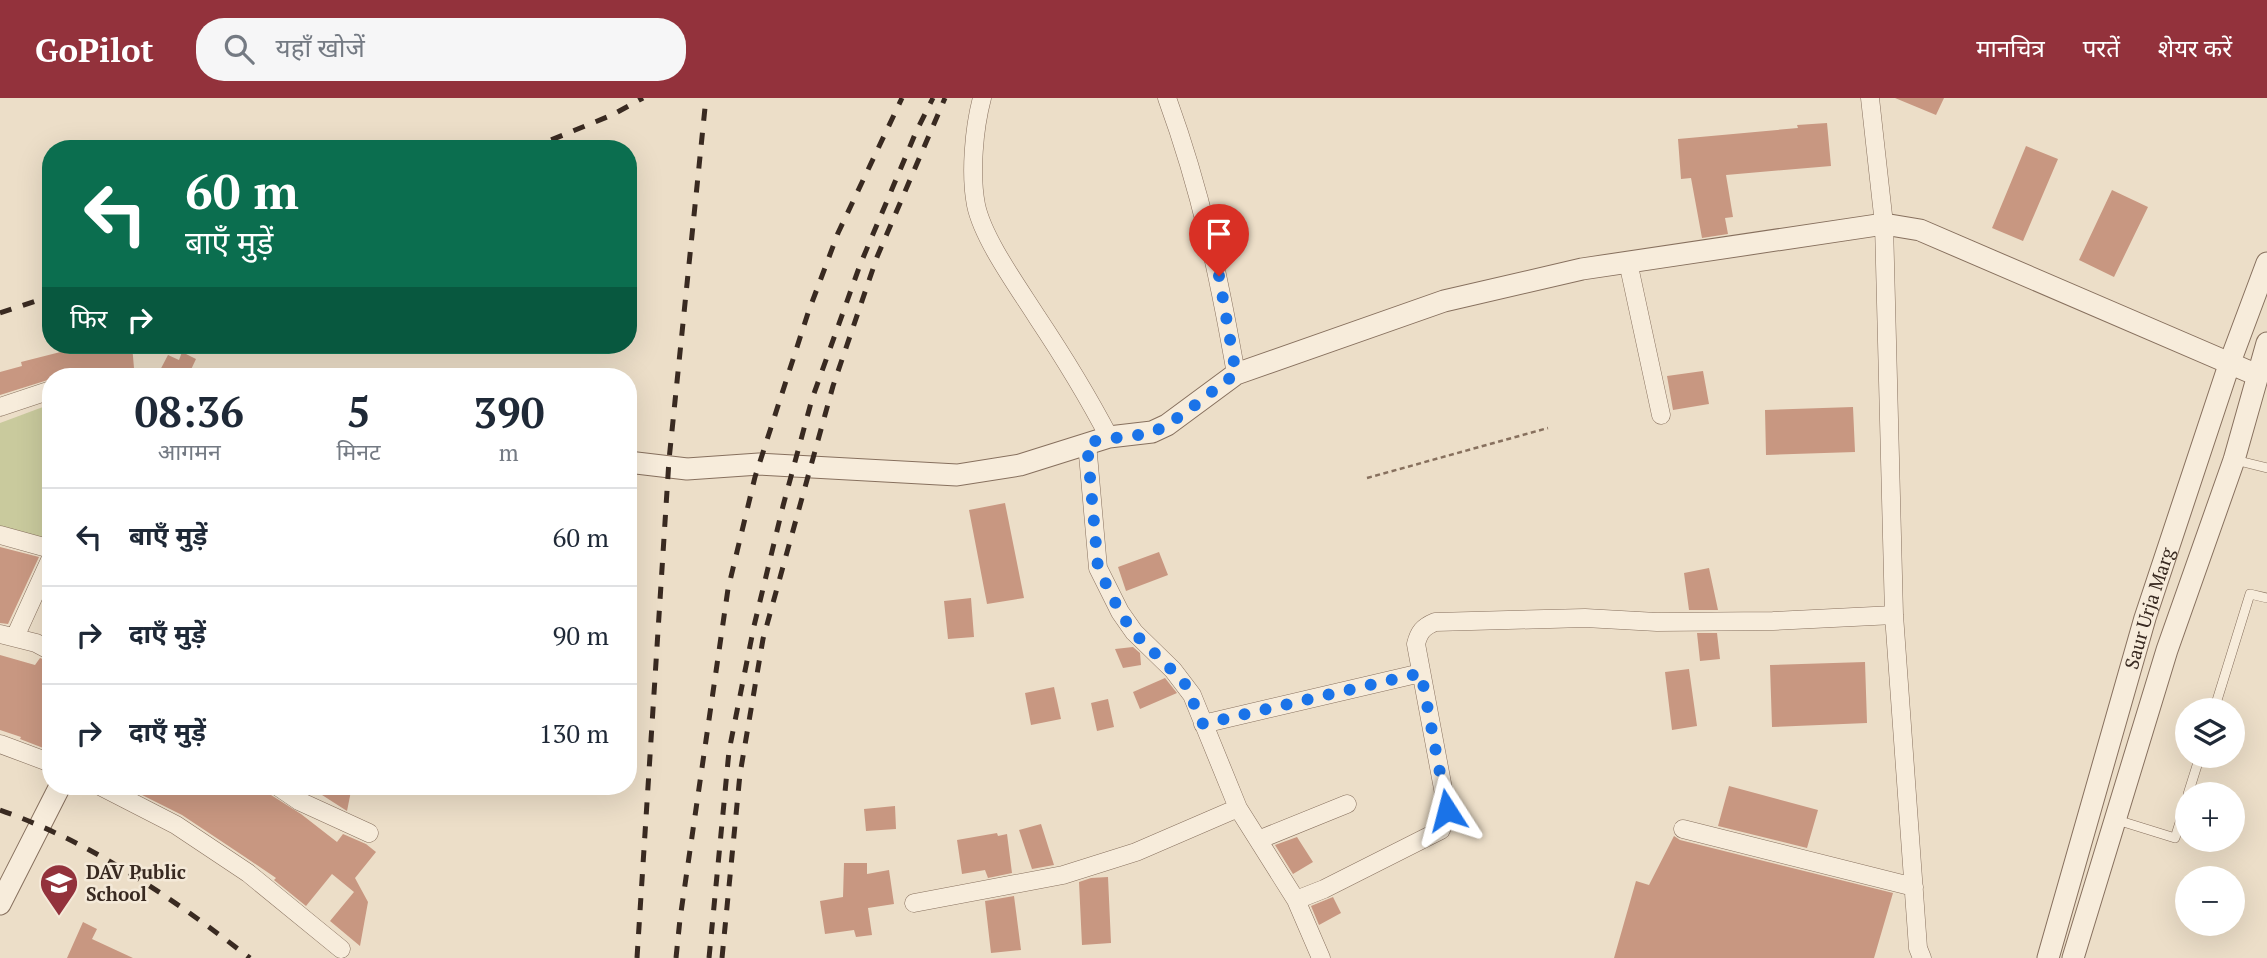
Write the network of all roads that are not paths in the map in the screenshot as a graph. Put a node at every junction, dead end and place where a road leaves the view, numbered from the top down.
1 (982, 98) edge
2 (1167, 98) edge
3 (1870, 98) edge
4 (1884, 224) junction
5 (1628, 262) junction
6 (2267, 263) edge
7 (2267, 343) edge
8 (2230, 362) junction
9 (1236, 374) junction
10 (2257, 375) junction
11 (42, 392) edge
12 (0, 407) edge
13 (1661, 415) dead end
14 (1109, 437) junction
15 (1087, 443) junction
16 (2234, 460) junction
17 (637, 463) edge
18 (2267, 468) edge
19 (0, 535) edge
20 (42, 547) edge
21 (42, 574) edge
22 (2267, 598) edge
23 (1894, 615) junction
24 (7, 636) edge
25 (42, 646) edge
26 (1421, 673) junction
27 (2218, 698) edge
28 (1203, 724) junction
29 (0, 744) edge
30 (42, 760) edge
31 (55, 795) edge
32 (118, 795) edge
33 (303, 795) edge
34 (1347, 804) dead end
35 (1238, 808) junction
36 (2115, 819) junction
37 (1684, 829) dead end
38 (369, 833) dead end
39 (2175, 838) edge
40 (1258, 840) junction
41 (7, 873) edge
42 (1914, 887) junction
43 (1296, 900) junction
44 (914, 903) dead end
45 (0, 904) edge
46 (341, 949) dead end
47 (1321, 958) edge
48 (1922, 958) edge
49 (2048, 958) edge
50 (2073, 958) edge

1 - 14 street
2 - 9 street
3 - 4 street
4 - 5 street
4 - 8 street
4 - 23 street
5 - 9 street
5 - 13 street
6 - 8 street, Saur Urja Marg
7 - 10 street, Saur Urja Marg
8 - 10 street
8 - 49 street, Saur Urja Marg
9 - 14 street
10 - 16 street, Saur Urja Marg
11 - 12 street
14 - 15 street
15 - 17 street
15 - 28 street
16 - 18 lane
16 - 36 street, Saur Urja Marg
19 - 20 street
21 - 24 street
22 - 27 lane
23 - 26 street
23 - 42 street
24 - 25 street
26 - 28 street
26 - 43 street
28 - 35 street
29 - 30 street
31 - 41 street
32 - 46 street
33 - 38 street
34 - 40 street
35 - 40 street
35 - 44 street
36 - 39 lane
36 - 50 street, Saur Urja Marg
37 - 42 street
40 - 43 street
41 - 45 street
42 - 48 street
43 - 47 street

